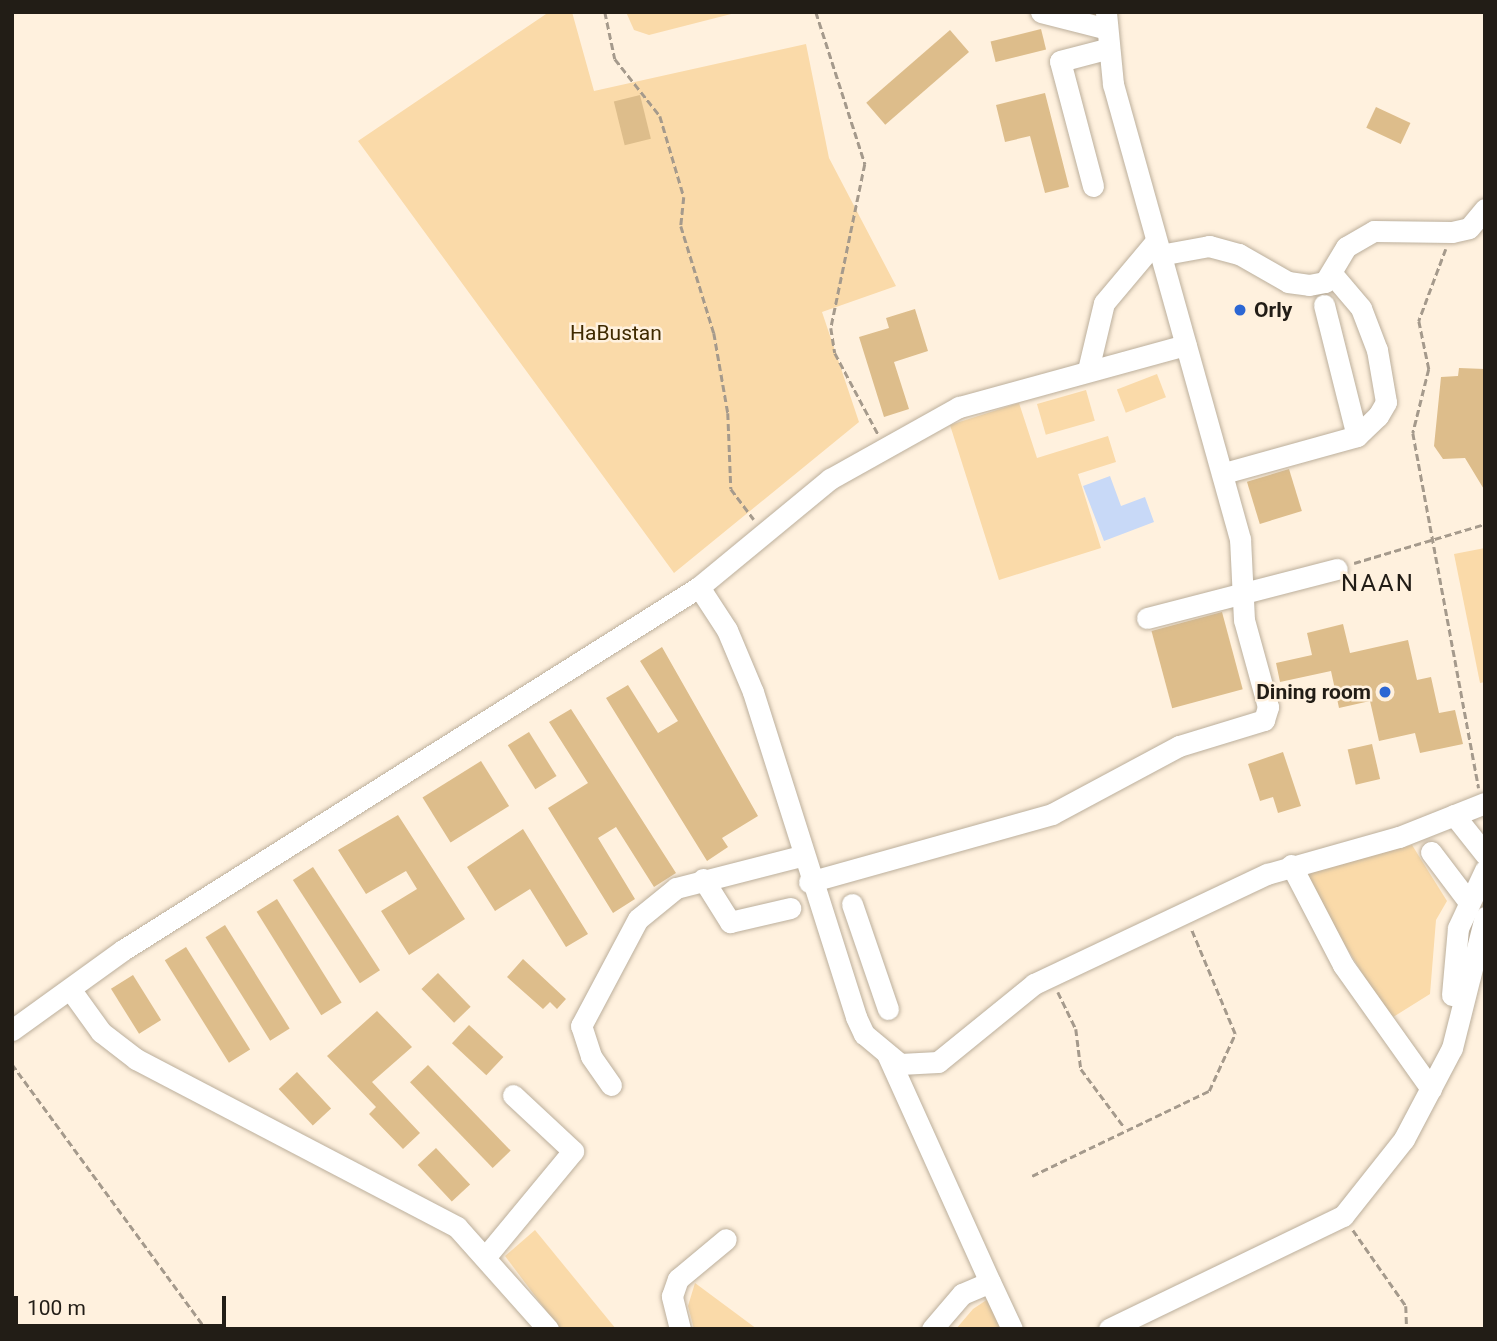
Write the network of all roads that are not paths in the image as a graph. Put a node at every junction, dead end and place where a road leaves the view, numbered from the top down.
1 (1056, 14) edge
2 (1106, 30) edge
3 (1093, 186) dead end
4 (1485, 209) edge
5 (1158, 248) junction
6 (1333, 275) junction
7 (1324, 305) dead end
8 (1374, 343) junction
9 (1186, 345) junction
10 (1335, 350) junction
11 (1088, 370) junction
12 (1357, 436) junction
13 (1224, 473) junction
14 (1337, 569) road end
15 (699, 587) junction
16 (1242, 595) junction
17 (1147, 618) dead end
18 (1482, 796) edge
19 (1454, 816) junction
20 (1431, 852) dead end
21 (1485, 854) edge
22 (801, 856) junction
23 (1291, 865) junction
24 (1485, 870) edge
25 (703, 879) junction
26 (809, 882) junction
27 (1468, 901) junction
28 (852, 904) dead end
29 (790, 908) dead end
30 (1485, 917) edge
31 (877, 978) junction
32 (844, 988) junction
33 (70, 989) junction
34 (1452, 995) dead end
35 (888, 1009) dead end
36 (12, 1030) edge
37 (887, 1054) junction
38 (611, 1085) dead end
39 (1431, 1089) junction
40 (513, 1095) dead end
41 (726, 1240) dead end
42 (487, 1255) junction
43 (990, 1282) junction
44 (548, 1329) edge
45 (680, 1329) edge
46 (932, 1329) edge
47 (1012, 1329) edge
48 (1109, 1329) edge

1 - 2 street
2 - 3 street
2 - 5 street
4 - 6 street
5 - 6 street
5 - 9 street
5 - 11 street
6 - 8 street
7 - 10 street
8 - 10 street
8 - 12 street
9 - 11 street
9 - 13 street
10 - 12 street
11 - 15 street
12 - 13 street
13 - 16 street
14 - 16 street
15 - 22 street
15 - 33 street
16 - 17 street
16 - 26 street
18 - 19 street
19 - 21 street
19 - 23 street
20 - 27 street
22 - 25 street
22 - 26 street
23 - 37 street
23 - 39 street
24 - 27 street
25 - 29 street
25 - 38 street
26 - 32 street
27 - 34 street
28 - 31 street
30 - 39 street
31 - 32 street
31 - 35 street
32 - 37 street
33 - 36 street
33 - 42 street
37 - 43 street
39 - 48 street
40 - 42 street
41 - 45 street
42 - 44 street
43 - 46 street
43 - 47 street

